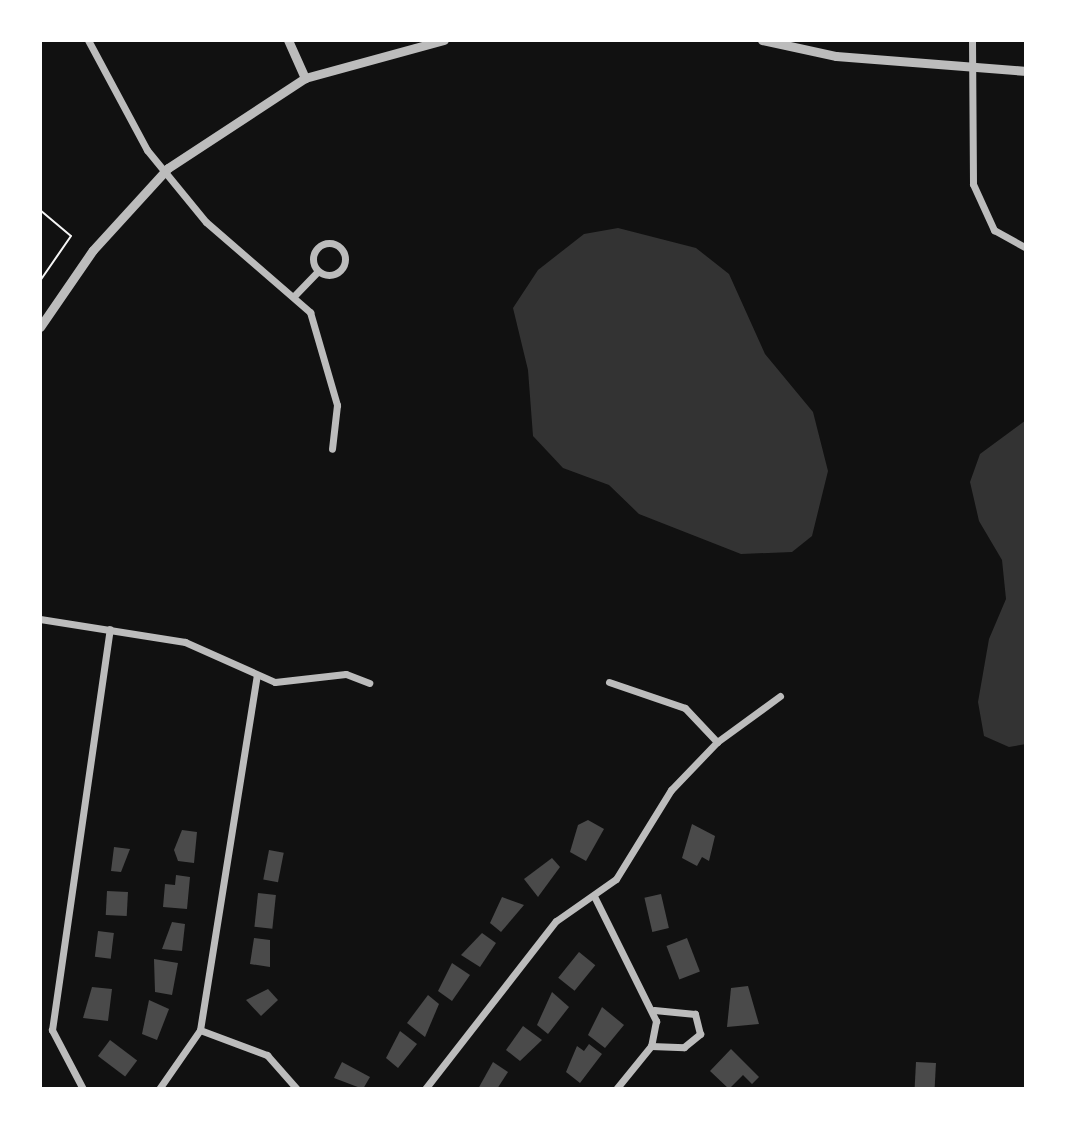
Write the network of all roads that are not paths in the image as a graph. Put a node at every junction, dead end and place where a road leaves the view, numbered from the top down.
1 (88, 40) edge
2 (288, 40) edge
3 (444, 40) edge
4 (762, 40) edge
5 (972, 40) edge
6 (787, 42) edge
7 (972, 68) junction
8 (1026, 71) edge
9 (305, 78) junction
10 (168, 168) junction
11 (1026, 248) edge
12 (318, 271) junction
13 (295, 295) junction
14 (40, 327) edge
15 (332, 449) dead end
16 (40, 619) edge
17 (110, 629) junction
18 (257, 676) junction
19 (609, 682) dead end
20 (369, 683) dead end
21 (780, 696) dead end
22 (717, 742) junction
23 (594, 896) junction
24 (654, 1010) junction
25 (200, 1030) junction
26 (651, 1046) junction
27 (83, 1089) edge
28 (159, 1089) edge
29 (297, 1089) edge
30 (425, 1089) edge
31 (616, 1089) edge

1 - 10 street
2 - 9 street
3 - 9 street
4 - 6 street
5 - 7 street
6 - 7 street
7 - 8 street
7 - 11 street
9 - 10 street
10 - 13 street
10 - 14 street
12 - 12 street
12 - 13 street
13 - 15 street
16 - 17 street
17 - 18 street
17 - 27 street
18 - 20 street
18 - 25 street
19 - 22 street
21 - 22 street
22 - 23 street
23 - 24 street
23 - 30 street
24 - 26 street
24 - 26 street
25 - 28 street
25 - 29 street
26 - 31 street

